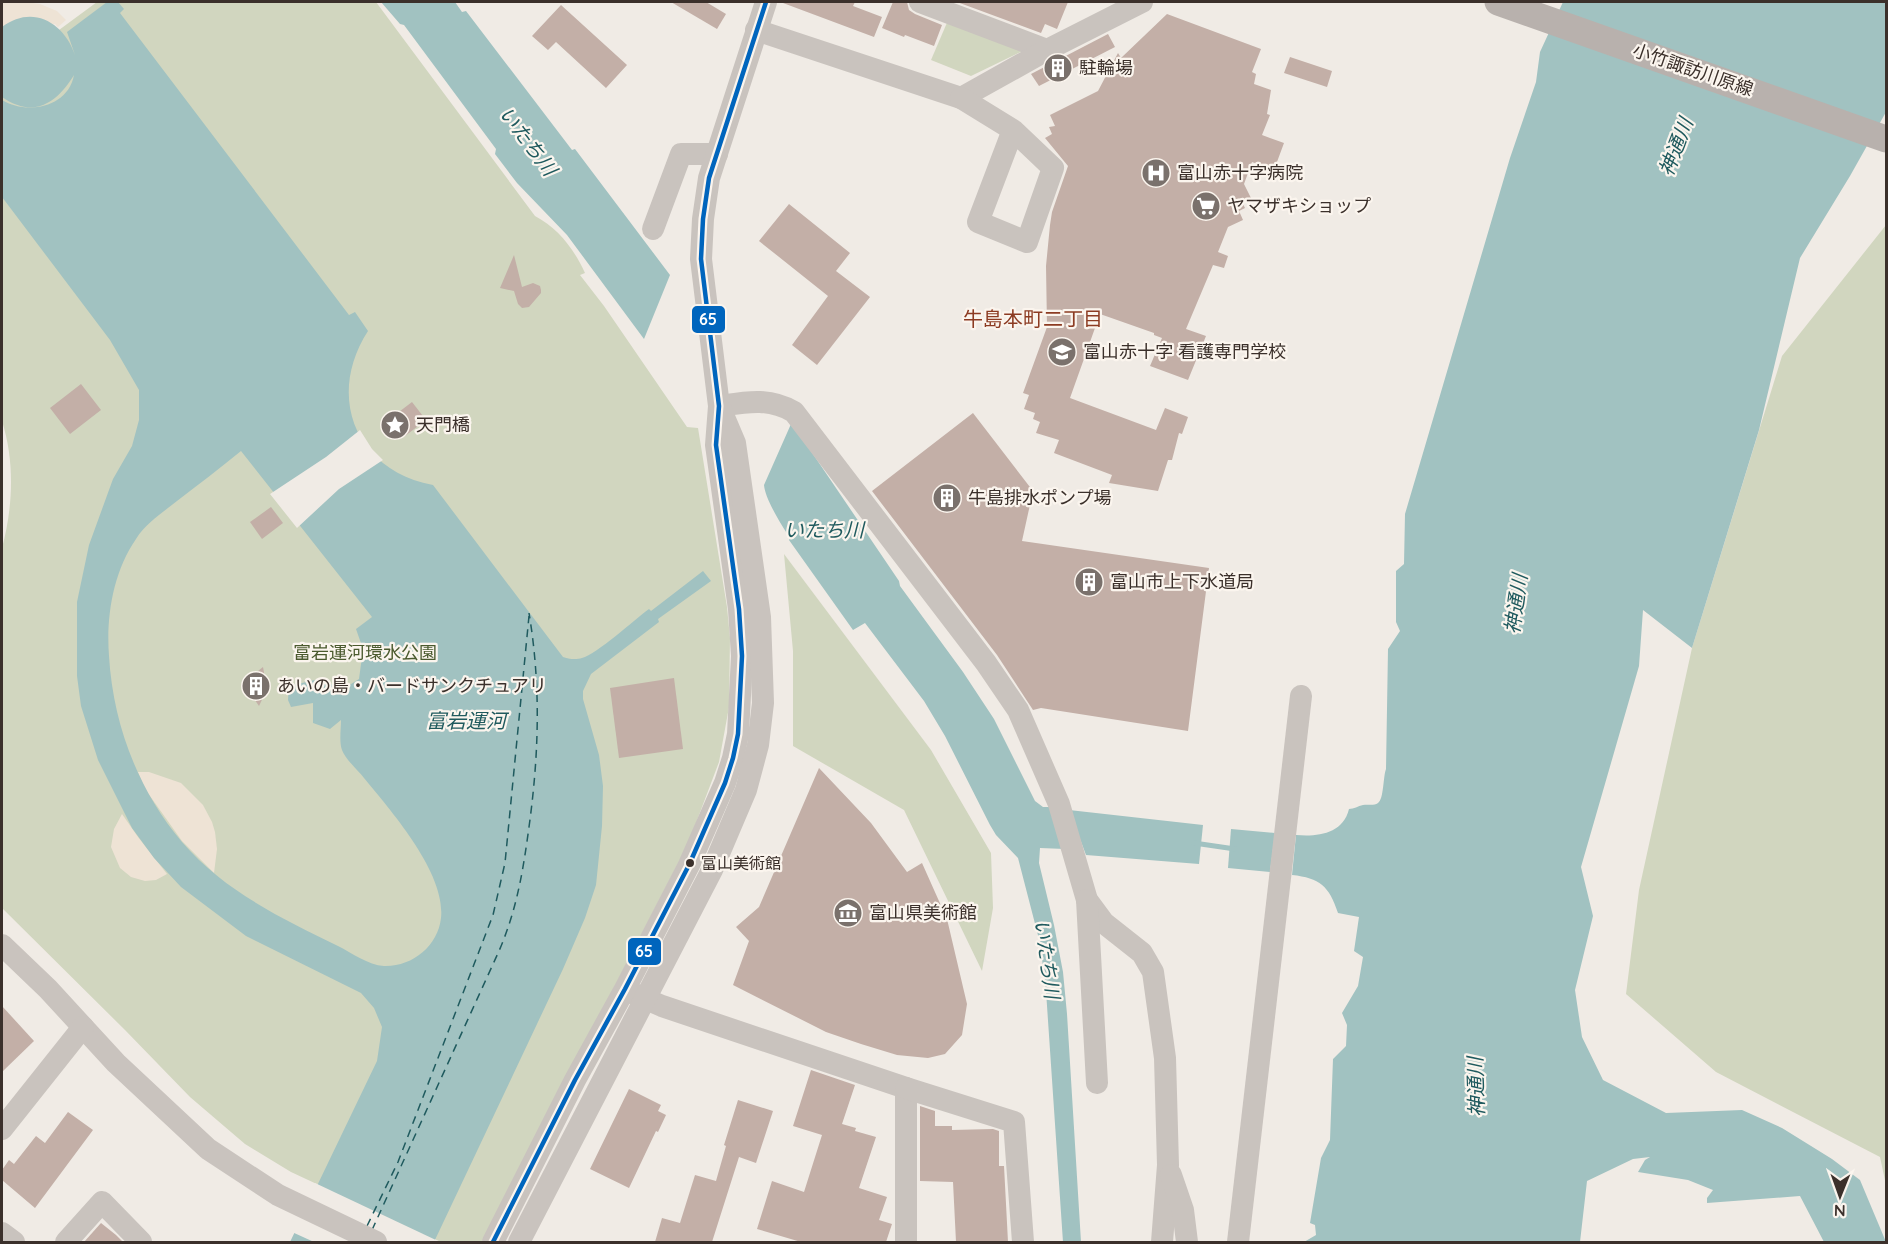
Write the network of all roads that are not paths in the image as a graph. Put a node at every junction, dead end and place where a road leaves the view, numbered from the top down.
1 (766, 2) edge
2 (920, 2) edge
3 (1142, 2) edge
4 (1498, 2) edge
5 (756, 30) junction
6 (1047, 50) junction
7 (961, 98) junction
8 (1013, 130) junction
9 (1887, 139) edge
10 (717, 154) junction
11 (653, 229) dead end
12 (717, 392) junction
13 (1301, 696) dead end
14 (1088, 900) junction
15 (2, 945) edge
16 (635, 994) junction
17 (83, 1027) junction
18 (1097, 1083) dead end
19 (906, 1088) junction
20 (2, 1129) edge
21 (1167, 1165) junction
22 (2, 1233) edge
23 (14, 1242) edge
24 (66, 1242) edge
25 (141, 1242) edge
26 (376, 1242) edge
27 (493, 1242) edge
28 (519, 1242) edge
29 (906, 1242) edge
30 (1023, 1242) edge
31 (1162, 1242) edge
32 (1187, 1242) edge
33 (1238, 1242) edge

1 - 5 street
2 - 6 street
3 - 6 street
4 - 9 main road, 小竹諏訪川原線
5 - 7 street
5 - 10 street
6 - 7 street
7 - 8 street
8 - 8 street
10 - 11 street
10 - 12 street
12 - 14 street
12 - 16 street
13 - 33 street
14 - 18 street
14 - 21 street
15 - 17 street
16 - 19 street
16 - 27 street
16 - 28 street
17 - 20 street
17 - 26 street
19 - 29 street
19 - 30 street
21 - 31 street
21 - 32 street
22 - 23 street
24 - 25 street

